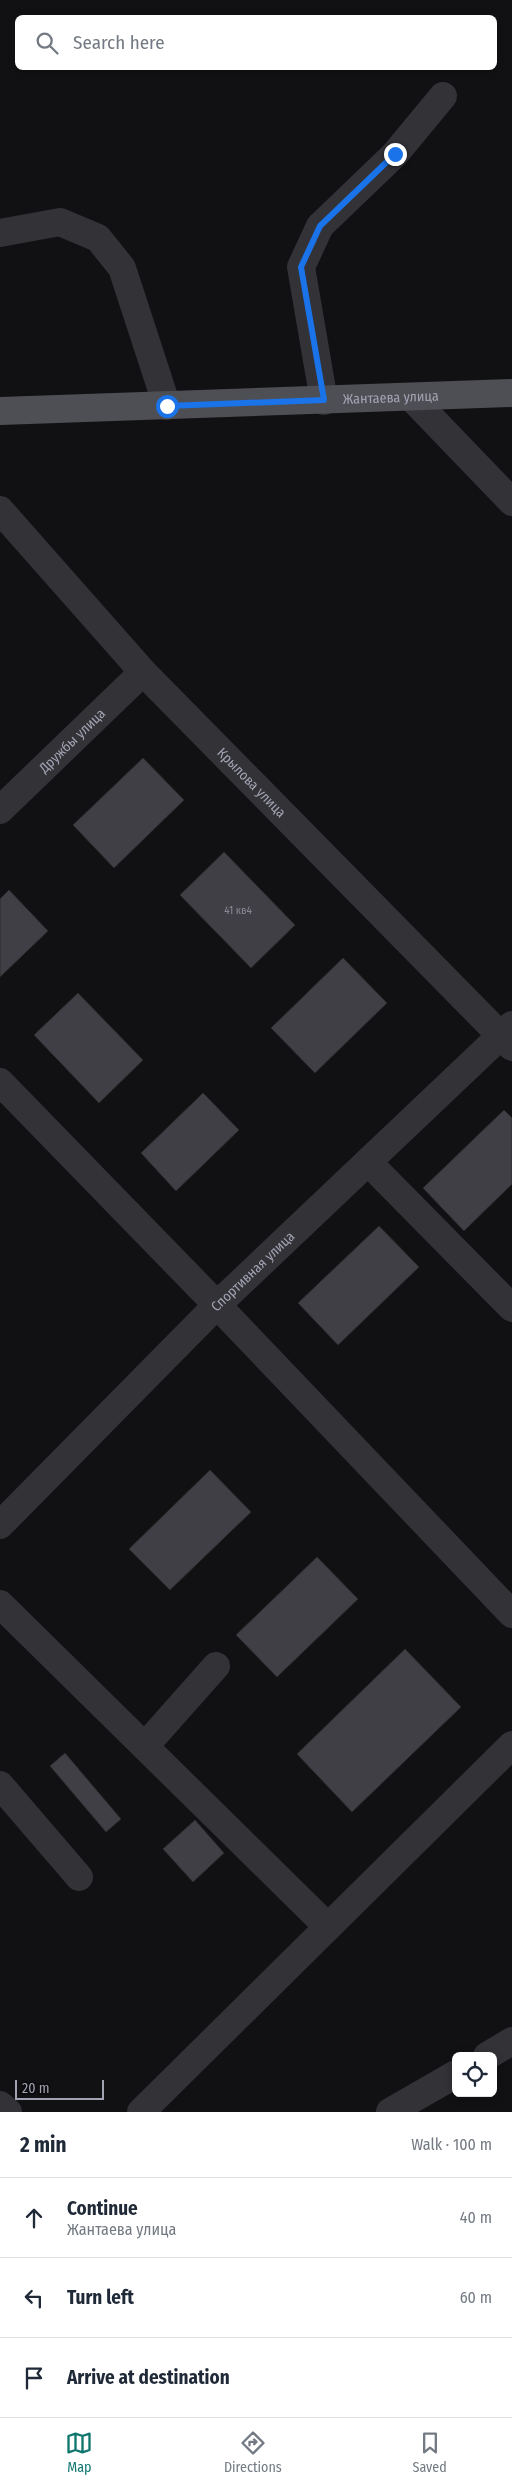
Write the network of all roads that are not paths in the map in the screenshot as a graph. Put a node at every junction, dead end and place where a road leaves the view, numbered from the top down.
1 (443, 96) dead end
2 (0, 234) edge
3 (512, 393) edge
4 (411, 397) junction
5 (324, 400) junction
6 (167, 406) junction
7 (0, 411) edge
8 (512, 502) edge
9 (0, 510) edge
10 (143, 672) junction
11 (0, 810) edge
12 (508, 1036) edge
13 (0, 1082) edge
14 (368, 1162) junction
15 (218, 1305) junction
16 (512, 1308) edge
17 (0, 1525) edge
18 (0, 1604) edge
19 (512, 1614) edge
20 (216, 1666) dead end
21 (512, 1745) edge
22 (144, 1746) junction
23 (0, 1785) edge
24 (79, 1878) dead end
25 (328, 1927) junction
26 (512, 2041) edge
27 (494, 2052) edge
28 (452, 2076) edge
29 (0, 2105) edge
30 (8, 2112) edge
31 (140, 2112) edge
32 (390, 2112) edge

1 - 5 street
2 - 6 street
3 - 4 main road, Жантаева улица
4 - 5 main road, Жантаева улица
4 - 8 street
5 - 6 main road, Жантаева улица
6 - 7 main road, Жантаева улица
9 - 10 street, Крылова улица
10 - 11 street, Дружбы улица
10 - 12 street, Крылова улица
12 - 14 street, Спортивная улица
13 - 15 street
14 - 15 street, Спортивная улица
14 - 16 street
15 - 17 street, Спортивная улица
15 - 19 street
18 - 22 street
20 - 22 street
21 - 25 street
22 - 25 street
23 - 24 street
25 - 31 street
26 - 27 street
28 - 32 street
29 - 30 street

